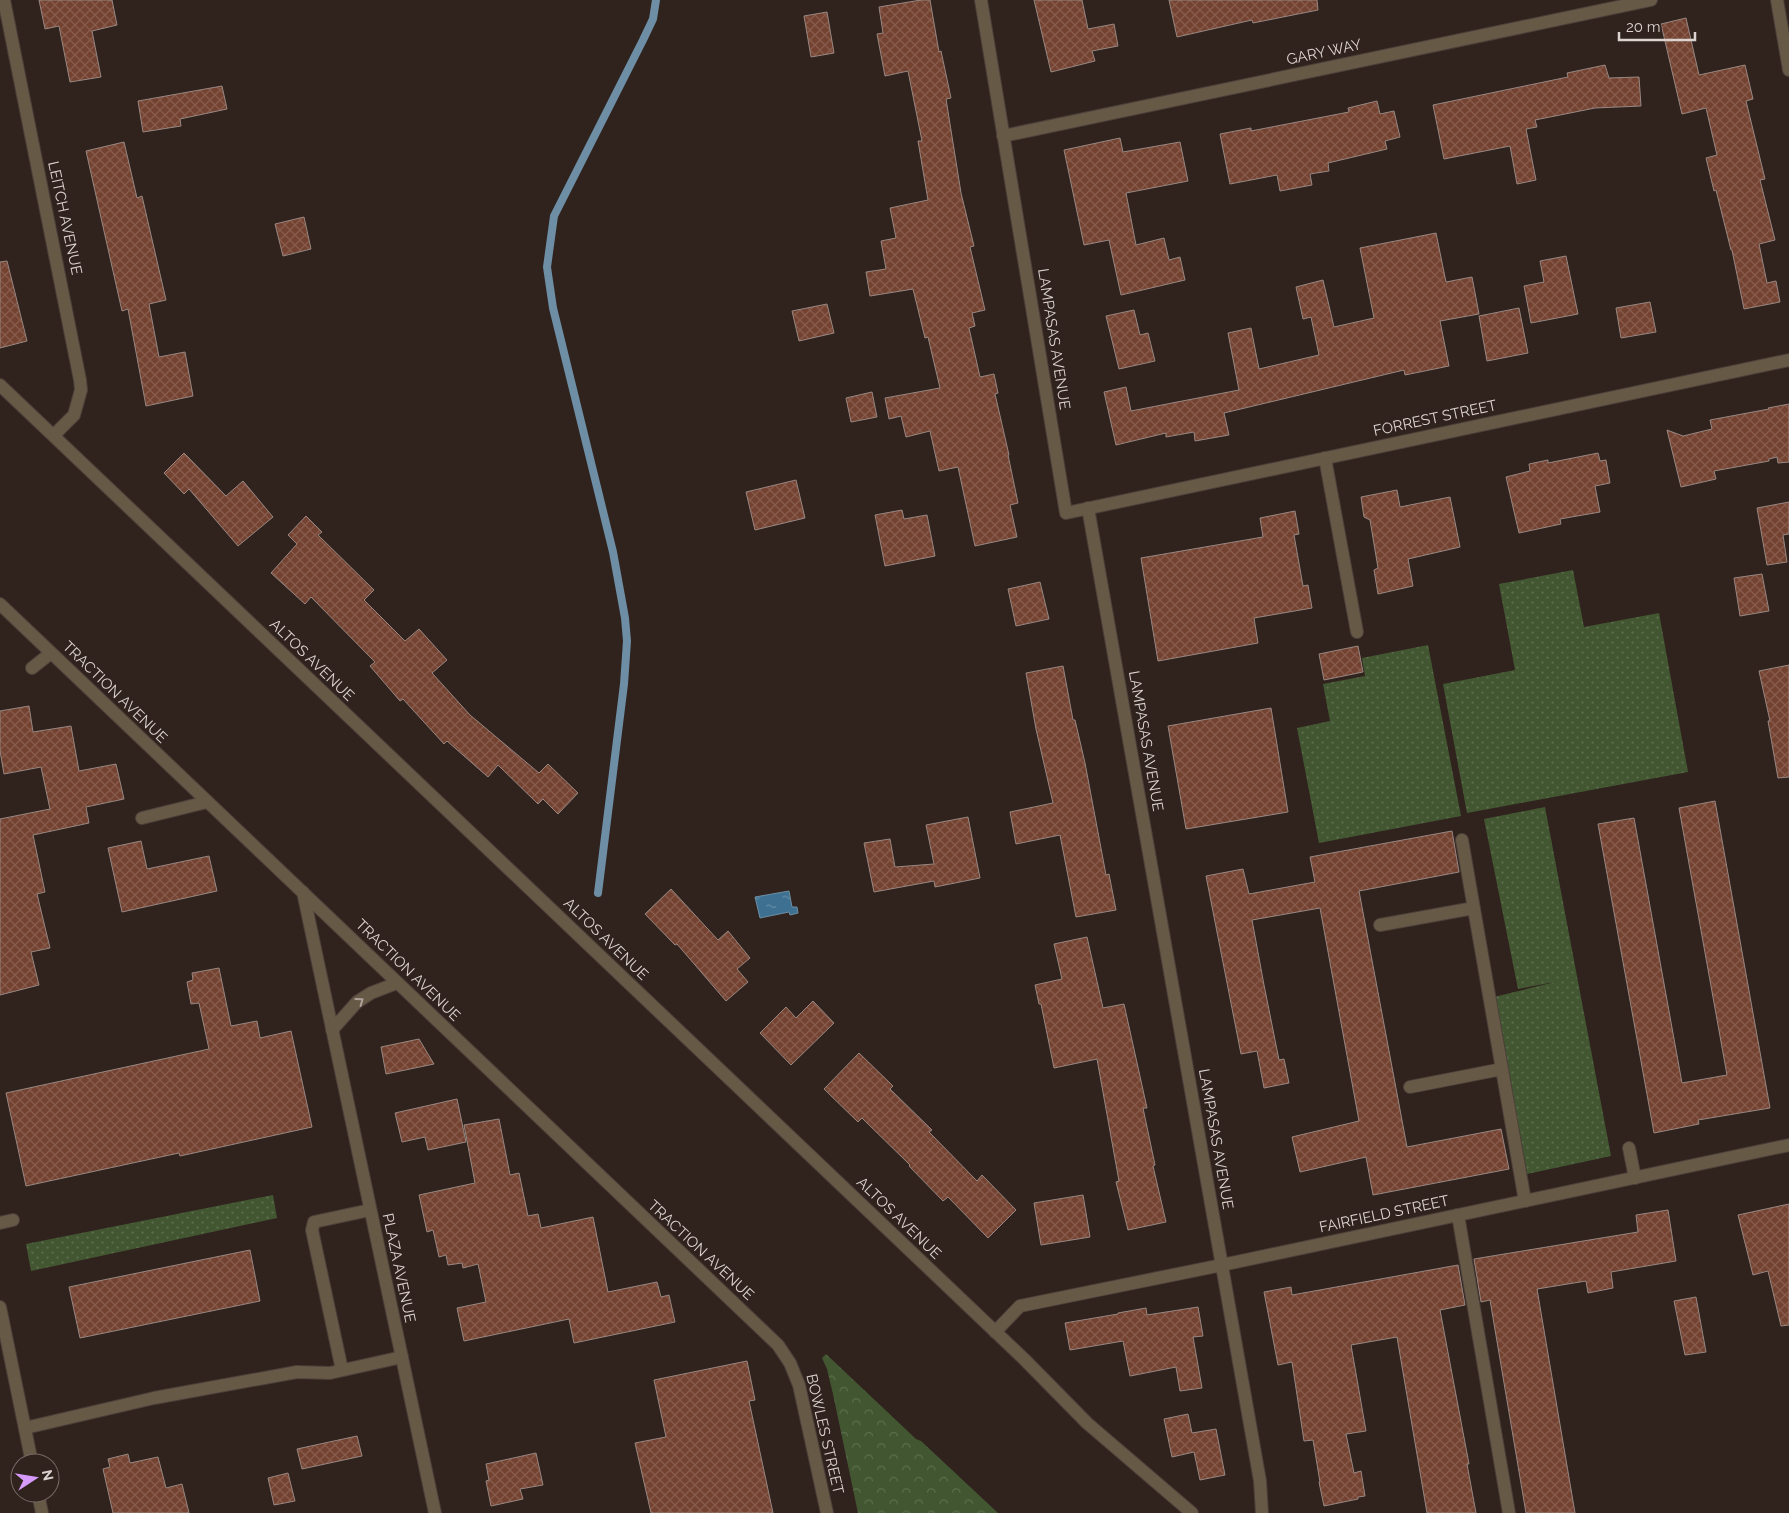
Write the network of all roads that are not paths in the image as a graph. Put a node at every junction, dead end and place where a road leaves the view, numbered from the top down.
1 (4, 0) edge
2 (981, 0) edge
3 (1651, 0) edge
4 (1777, 0) edge
5 (1789, 70) edge
6 (1003, 136) junction
7 (1789, 360) edge
8 (0, 385) edge
9 (54, 436) junction
10 (1325, 458) junction
11 (1088, 508) junction
12 (0, 604) edge
13 (1357, 632) dead end
14 (51, 653) junction
15 (32, 668) dead end
16 (207, 802) junction
17 (142, 818) dead end
18 (1462, 840) dead end
19 (303, 892) junction
20 (1474, 908) junction
21 (1380, 925) dead end
22 (397, 983) junction
23 (332, 1030) junction
24 (1502, 1068) junction
25 (1410, 1087) dead end
26 (1789, 1145) edge
27 (1630, 1148) dead end
28 (1635, 1178) junction
29 (1525, 1201) junction
30 (370, 1210) junction
31 (1458, 1215) junction
32 (13, 1220) dead end
33 (0, 1223) edge
34 (1222, 1265) junction
35 (0, 1307) edge
36 (995, 1332) junction
37 (402, 1357) junction
38 (790, 1363) joint
39 (342, 1370) junction
40 (25, 1428) junction
41 (30, 1453) edge
42 (435, 1513) edge
43 (827, 1513) edge
44 (1192, 1513) edge
45 (1262, 1513) edge
46 (1509, 1513) edge

1 - 9 street, LEITCH AVENUE
2 - 6 street, LAMPASAS AVENUE
3 - 6 street, GARY WAY
4 - 5 street
6 - 11 street, LAMPASAS AVENUE
7 - 10 street, FORREST STREET
8 - 9 street, ALTOS AVENUE
9 - 36 street, ALTOS AVENUE
10 - 11 street, FORREST STREET
10 - 13 street
11 - 34 street, LAMPASAS AVENUE
12 - 14 street, TRACTION AVENUE
14 - 15 street
14 - 16 street, TRACTION AVENUE
16 - 17 street
16 - 19 street, TRACTION AVENUE
18 - 20 street
19 - 22 street, TRACTION AVENUE
19 - 23 street, PLAZA AVENUE
20 - 21 street
20 - 24 street
23 -> 22 street
22 - 38 street, TRACTION AVENUE
23 - 30 street, PLAZA AVENUE
24 - 25 street
24 - 29 street
26 - 28 street, FAIRFIELD STREET
27 - 28 street
28 - 29 street, FAIRFIELD STREET
29 - 31 street, FAIRFIELD STREET
30 - 37 street, PLAZA AVENUE
30 - 39 street
31 - 34 street, FAIRFIELD STREET
31 - 46 street
32 - 33 street
34 - 36 street, FAIRFIELD STREET
34 - 45 street, LAMPASAS AVENUE
35 - 40 street
36 - 44 street, ALTOS AVENUE
37 - 39 street
37 - 42 street, PLAZA AVENUE
38 - 43 street, BOWLES STREET
39 - 40 street
40 - 41 street

